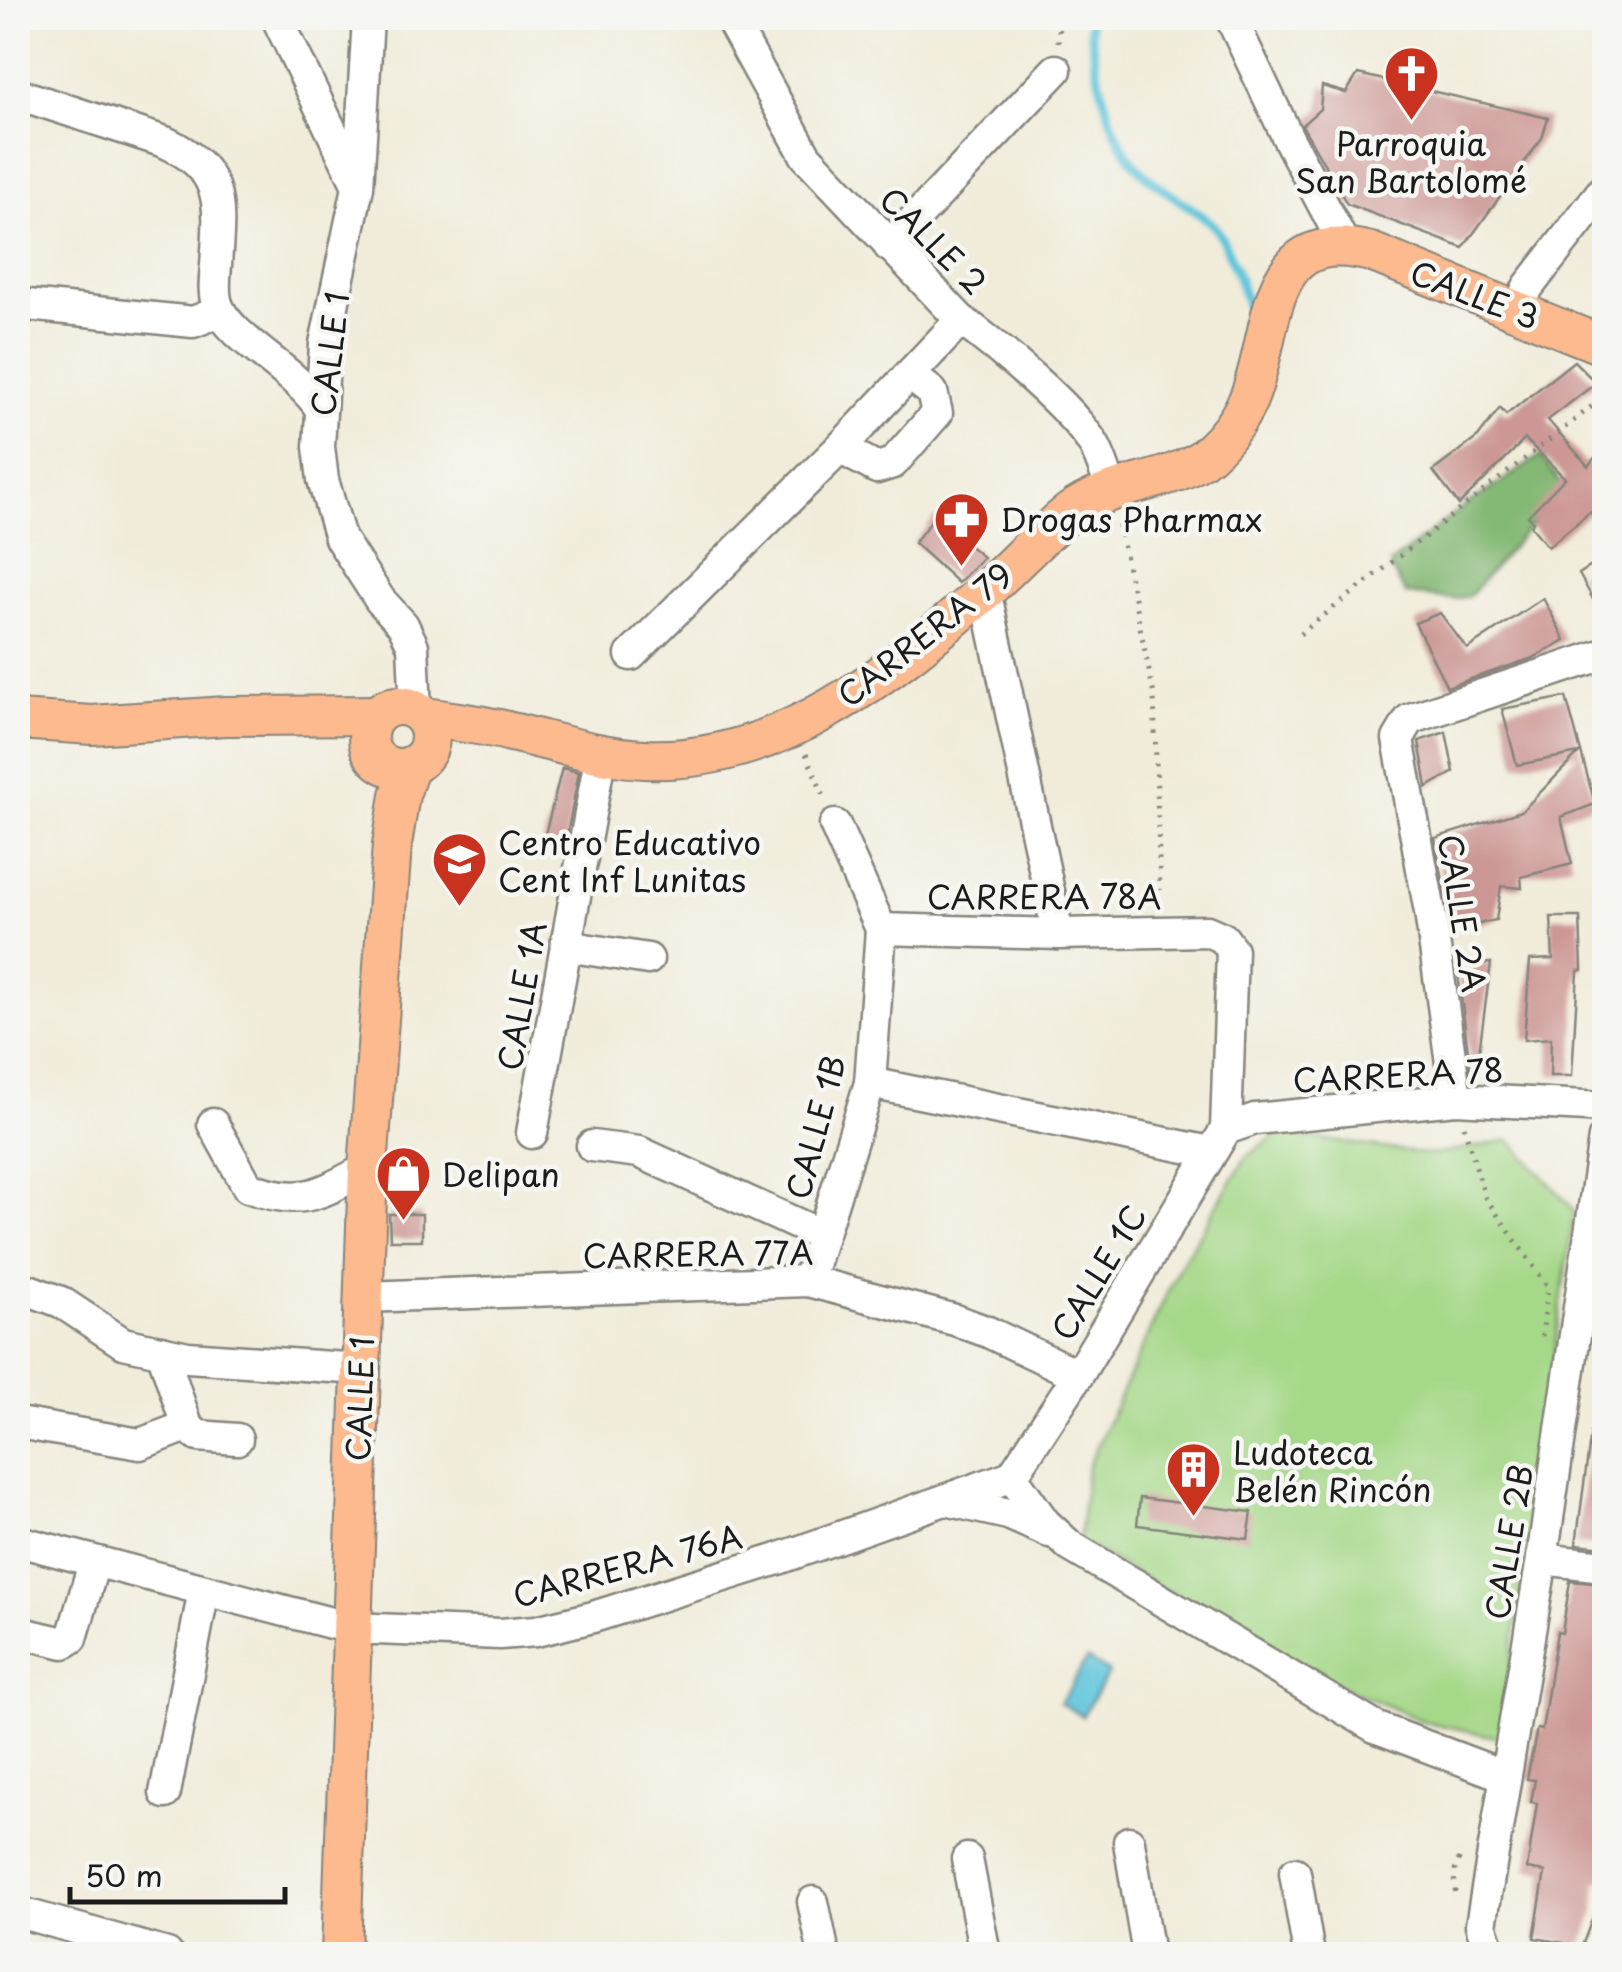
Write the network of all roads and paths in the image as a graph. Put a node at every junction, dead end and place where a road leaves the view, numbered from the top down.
1 (277, 18) edge
2 (368, 18) edge
3 (730, 18) edge
4 (1231, 18) edge
5 (1056, 70) dead end
6 (18, 94) edge
7 (358, 186) junction
8 (1604, 189) edge
9 (890, 246) junction
10 (1345, 246) junction
11 (18, 304) edge
12 (218, 307) junction
13 (1518, 309) junction
14 (961, 320) junction
15 (1604, 346) edge
16 (910, 376) junction
17 (1604, 397) edge
18 (320, 408) junction
19 (840, 448) junction
20 (1115, 506) junction
21 (985, 590) junction
22 (1300, 634) dead end
23 (1604, 654) edge
24 (630, 655) dead end
25 (18, 720) edge
26 (794, 726) junction
27 (399, 733) junction
28 (601, 753) junction
29 (835, 824) joint
30 (1160, 890) dead end
31 (881, 929) junction
32 (1058, 934) junction
33 (566, 946) junction
34 (648, 959) dead end
35 (870, 1084) junction
36 (1456, 1099) junction
37 (1604, 1107) edge
38 (213, 1124) dead end
39 (532, 1133) dead end
40 (1604, 1138) edge
41 (1218, 1141) junction
42 (592, 1146) dead end
43 (368, 1168) junction
44 (821, 1235) junction
45 (808, 1281) junction
46 (18, 1286) edge
47 (363, 1297) junction
48 (1542, 1345) dead end
49 (162, 1351) junction
50 (360, 1369) junction
51 (1078, 1375) junction
52 (18, 1423) edge
53 (187, 1426) junction
54 (237, 1438) dead end
55 (1012, 1476) junction
56 (946, 1500) junction
57 (1056, 1535) junction
58 (18, 1541) edge
59 (1542, 1559) junction
60 (94, 1562) junction
61 (1604, 1566) edge
62 (204, 1590) junction
63 (350, 1628) junction
64 (18, 1632) edge
65 (1506, 1776) junction
66 (165, 1793) dead end
67 (1466, 1839) dead end
68 (1129, 1842) dead end
69 (967, 1860) dead end
70 (1295, 1874) dead end
71 (812, 1902) dead end
72 (1456, 1902) dead end
73 (18, 1912) edge
74 (167, 1954) edge
75 (341, 1954) edge
76 (824, 1954) edge
77 (985, 1954) edge
78 (1148, 1954) edge
79 (1309, 1954) edge
80 (1491, 1954) edge

1 - 7 street
2 - 7 street, CALLE 1
3 - 9 street, CALLE 2
4 - 10 street
5 - 9 street
6 - 12 street
7 - 18 street, CALLE 1
8 - 13 street
9 - 14 street, CALLE 2
10 - 13 main road, CALLE 3
10 - 20 main road, CARRERA 79
11 - 12 street
12 - 18 street
13 - 15 main road, CALLE 3
14 - 16 street
14 - 20 street, CALLE 2
16 - 19 street
16 - 19 street
17 - 22 path
18 - 27 street, CALLE 1
19 - 24 street
20 - 21 main road, CARRERA 79
20 - 30 path
21 - 26 main road, CARRERA 79
21 - 32 street
23 - 36 street, CALLE 2A
25 - 27 main road
26 - 28 main road, CARRERA 79
26 - 29 path
27 - 28 main road, CARRERA 79
27 - 43 main road, CALLE 1
28 - 33 street, CALLE 1A
29 - 31 street
31 - 32 street, CARRERA 78A
31 - 35 street, CALLE 1B
32 - 41 street, CARRERA 78A
33 - 34 street
33 - 39 street, CALLE 1A
35 - 41 street
35 - 44 street, CALLE 1B
36 - 37 street, CARRERA 78
36 - 41 street, CARRERA 78
36 - 48 path
38 - 43 street
40 - 59 street, CALLE 2B
41 - 51 street, CALLE 1C
42 - 44 street
43 - 47 main road, CALLE 1
44 - 45 street, CALLE 1B
45 - 47 street, CARRERA 77A
45 - 51 street, CARRERA 77A
46 - 49 street
47 - 50 main road, CALLE 1
49 - 50 street
49 - 53 street
50 - 63 main road, CALLE 1
51 - 55 street, CALLE 1C
52 - 53 street
53 - 54 street
55 - 56 street, CARRERA 76A
55 - 57 street
56 - 57 street
56 - 63 street, CARRERA 76A
57 - 65 street
58 - 60 street, CARRERA 76A
59 - 61 street
59 - 65 street, CALLE 2B
60 - 62 street, CARRERA 76A
60 - 64 street
62 - 63 street, CARRERA 76A
62 - 66 street
63 - 75 main road, CALLE 1
65 - 80 street, CALLE 2B
67 - 72 path
68 - 78 street
69 - 77 street
70 - 79 street
71 - 76 street
73 - 74 street

